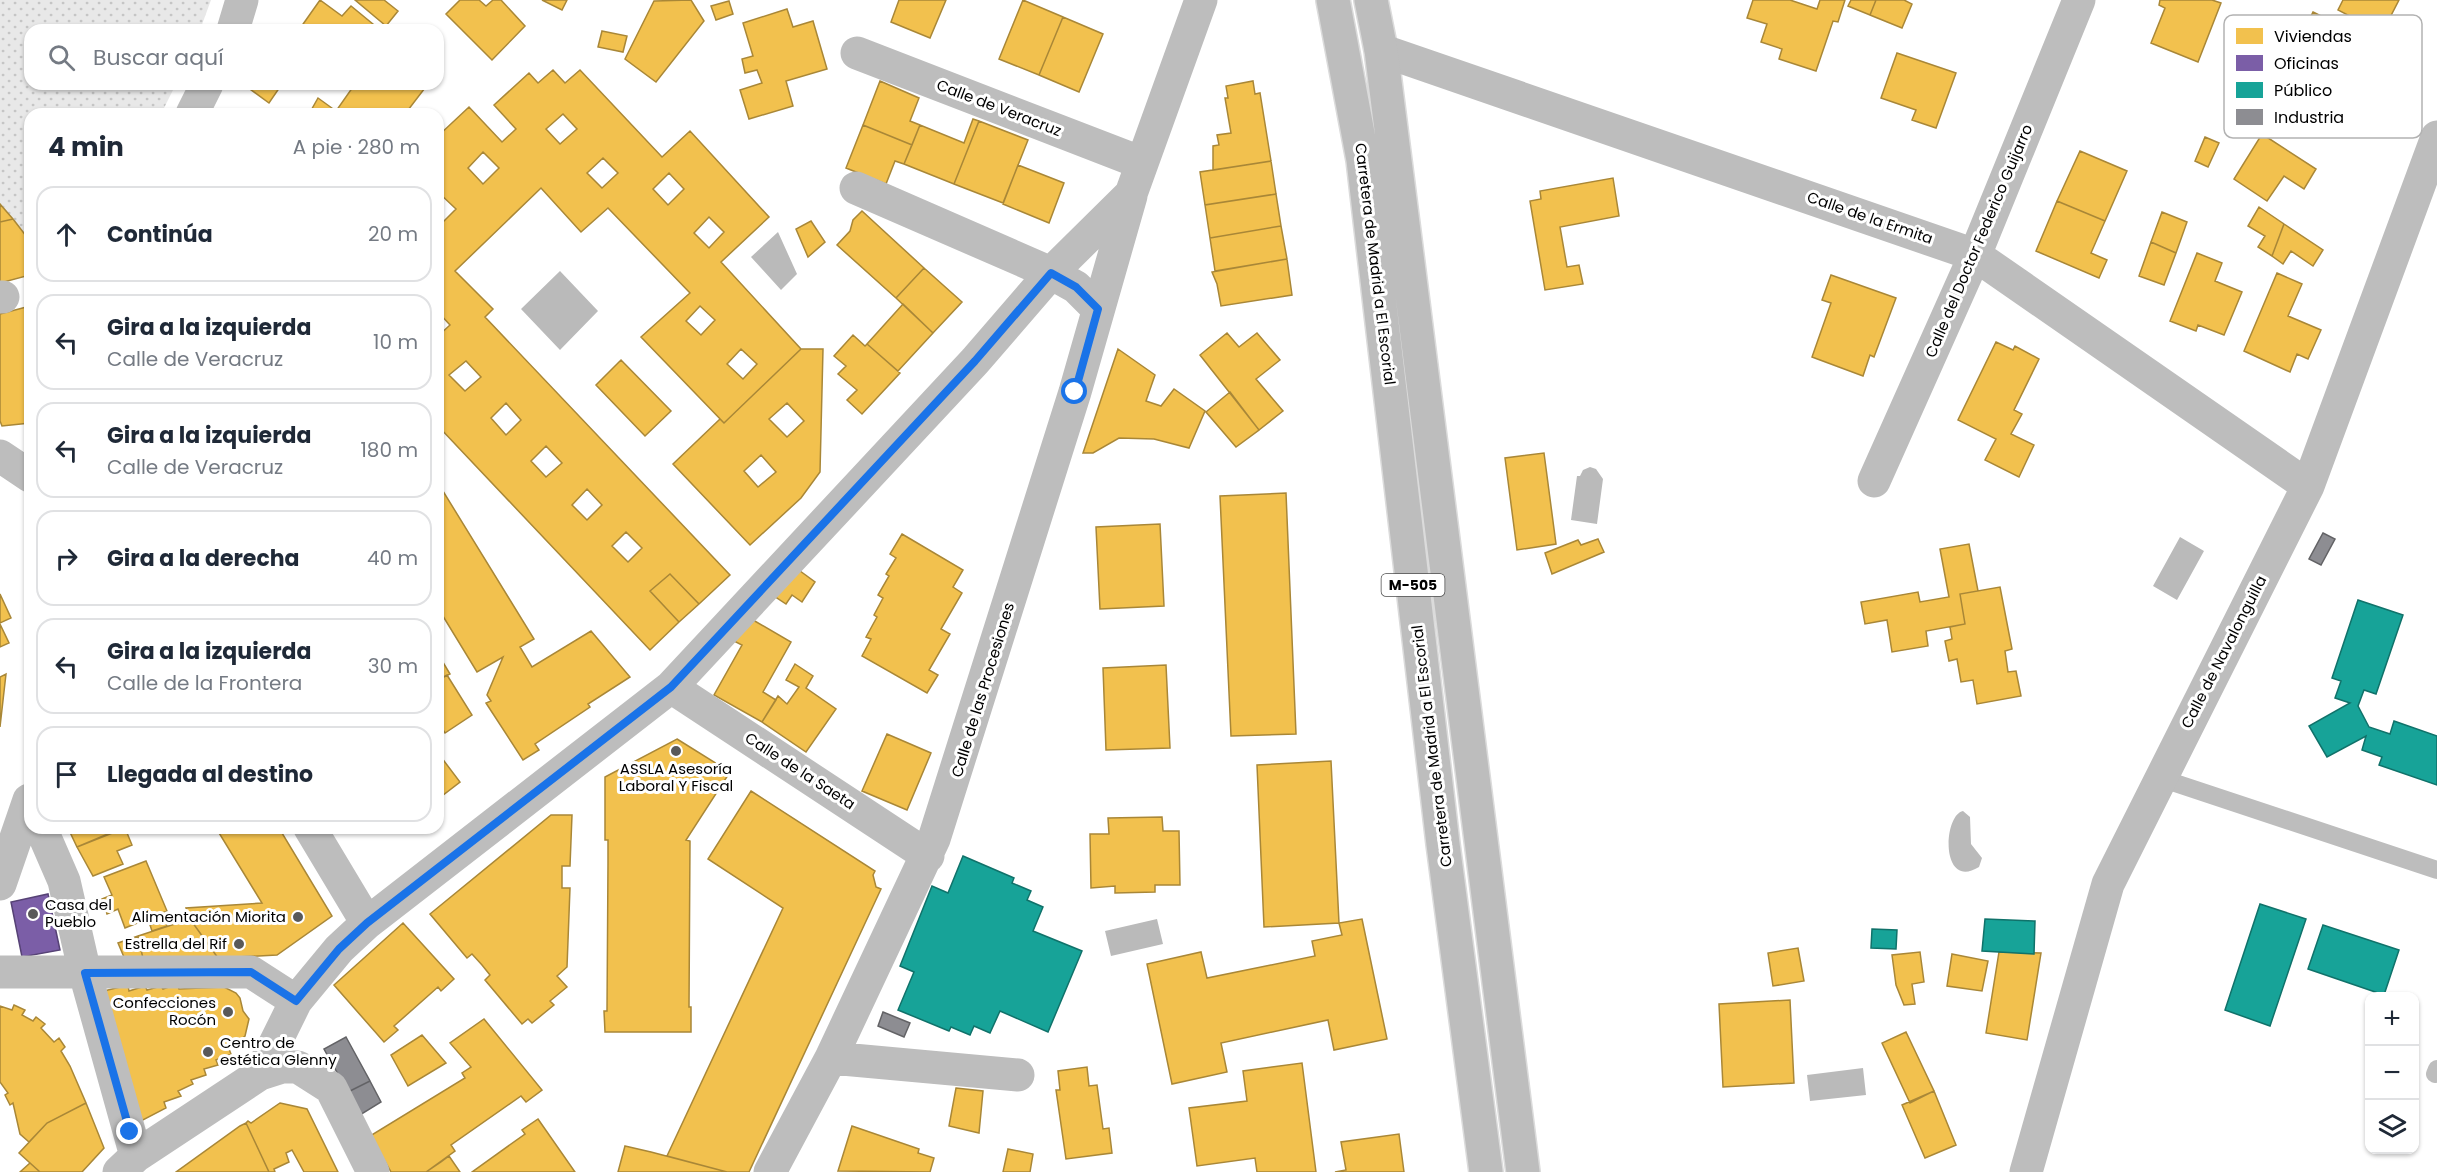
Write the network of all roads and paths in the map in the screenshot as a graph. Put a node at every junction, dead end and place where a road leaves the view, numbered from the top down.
1 (243, 0) edge
2 (1201, 0) edge
3 (1332, 0) edge
4 (1371, 0) edge
5 (2079, 0) edge
6 (235, 24) edge
7 (1381, 50) junction
8 (857, 53) dead end
9 (204, 90) edge
10 (195, 108) edge
11 (2437, 137) edge
12 (1142, 164) junction
13 (856, 188) dead end
14 (1131, 194) junction
15 (1975, 255) junction
16 (1051, 273) junction
17 (1098, 309) junction
18 (24, 453) edge
19 (0, 455) edge
20 (24, 472) edge
21 (1874, 481) dead end
22 (2308, 486) junction
23 (671, 687) junction
24 (2160, 778) junction
25 (24, 818) edge
26 (44, 834) edge
27 (314, 834) edge
28 (928, 856) junction
29 (2437, 870) edge
30 (0, 884) edge
31 (367, 923) junction
32 (0, 972) edge
33 (85, 973) junction
34 (296, 1001) junction
35 (831, 1058) junction
36 (260, 1074) junction
37 (1018, 1075) dead end
38 (128, 1164) edge
39 (372, 1172) edge
40 (770, 1172) edge
41 (1486, 1172) edge
42 (1522, 1172) edge
43 (2026, 1172) edge

1 - 6 main road
2 - 12 main road
3 - 41 main road, Carretera de Madrid a El Escorial / M-505
4 - 7 main road, M-505
5 - 15 main road, Calle del Doctor Federico Guijarro
7 - 15 main road, Calle de la Ermita
7 - 42 main road, M-505
8 - 12 main road, Calle de Veracruz
9 - 10 main road
11 - 22 main road, Calle de Navalonguilla
12 - 14 main road
13 - 16 main road
14 - 16 main road
14 - 17 main road
15 - 21 main road, Calle del Doctor Federico Guijarro
15 - 22 main road, Calle de la Ermita
16 - 17 main road
16 - 23 main road
17 - 28 main road, Calle de las Procesiones
18 - 19 main road
19 - 20 main road
22 - 24 main road, Calle de Navalonguilla
23 - 28 main road, Calle de la Saeta
23 - 31 main road
24 - 29 lane
24 - 43 main road, Calle de Navalonguilla
25 - 30 main road
26 - 33 main road
27 - 31 main road
28 - 35 main road, Calle de las Procesiones
31 - 34 main road
32 - 33 main road
33 - 34 main road
33 - 38 main road
34 - 36 main road
35 - 37 main road
35 - 40 main road, Calle de las Procesiones
36 - 38 main road
36 - 39 main road

